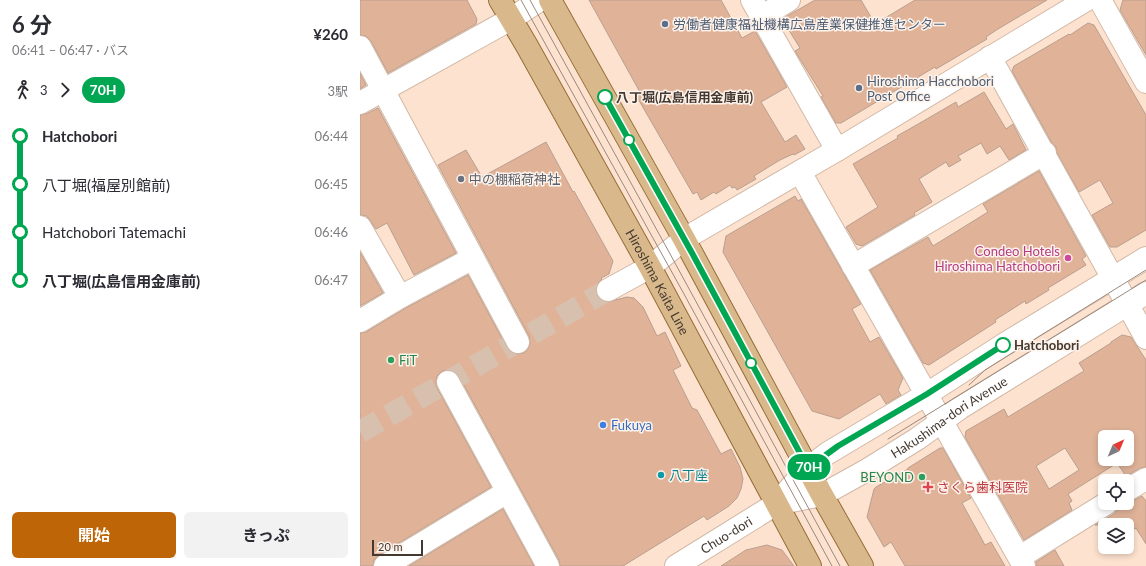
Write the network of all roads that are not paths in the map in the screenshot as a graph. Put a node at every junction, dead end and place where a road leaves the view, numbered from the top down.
1 (500, 0) edge
2 (540, 0) edge
3 (550, 0) edge
4 (789, 0) edge
5 (1086, 0) edge
6 (1100, 0) edge
7 (757, 8) edge
8 (511, 19) junction
9 (360, 46) edge
10 (990, 58) junction
11 (1146, 82) edge
12 (383, 90) junction
13 (360, 103) edge
14 (837, 150) junction
15 (1045, 153) junction
16 (800, 172) junction
17 (360, 227) edge
18 (684, 239) junction
19 (473, 258) junction
20 (1146, 258) edge
21 (853, 266) junction
22 (650, 267) junction
23 (1113, 278) junction
24 (608, 290) tunnel mouth
25 (1146, 293) edge
26 (400, 297) junction
27 (1127, 305) junction
28 (360, 321) edge
29 (1146, 338) edge
30 (518, 342) dead end
31 (448, 382) dead end
32 (927, 394) junction
33 (942, 421) junction
34 (808, 468) junction
35 (1146, 479) edge
36 (1134, 486) edge
37 (507, 492) junction
38 (822, 495) junction
39 (776, 504) junction
40 (1098, 509) edge
41 (1022, 562) edge
42 (386, 566) edge
43 (548, 566) edge
44 (676, 566) edge
45 (810, 566) edge
46 (862, 566) edge

1 - 8 main road, Hiroshima Kaita Line
2 - 8 street
3 - 18 main road
4 - 7 street
5 - 10 street
6 - 11 street
7 - 14 street
8 - 12 street
8 - 22 main road, Hiroshima Kaita Line
9 - 12 street
10 - 14 street
10 - 15 street
12 - 13 street
12 - 19 street
14 - 16 street
15 - 21 street
15 - 23 street
16 - 18 street
16 - 21 street
17 - 26 street
18 - 22 street
18 - 34 main road
19 - 26 street
19 - 30 street
20 - 23 street
21 - 32 street
22 - 24 street
22 - 39 main road, Hiroshima Kaita Line
23 - 27 street
23 - 32 street
25 - 27 street, Hakushima-dori Avenue
26 - 28 street
27 - 29 street
27 - 33 street, Hakushima-dori Avenue
31 - 37 street
32 - 33 street
32 - 34 street
33 - 38 street, Hakushima-dori Avenue
33 - 41 street
34 - 38 main road
34 - 39 street
35 - 36 street
37 - 42 street
37 - 43 street
38 - 39 street, Hakushima-dori Avenue
38 - 46 main road
39 - 44 street, Chuo-dori
39 - 45 main road, Hiroshima Kaita Line
40 - 41 street

